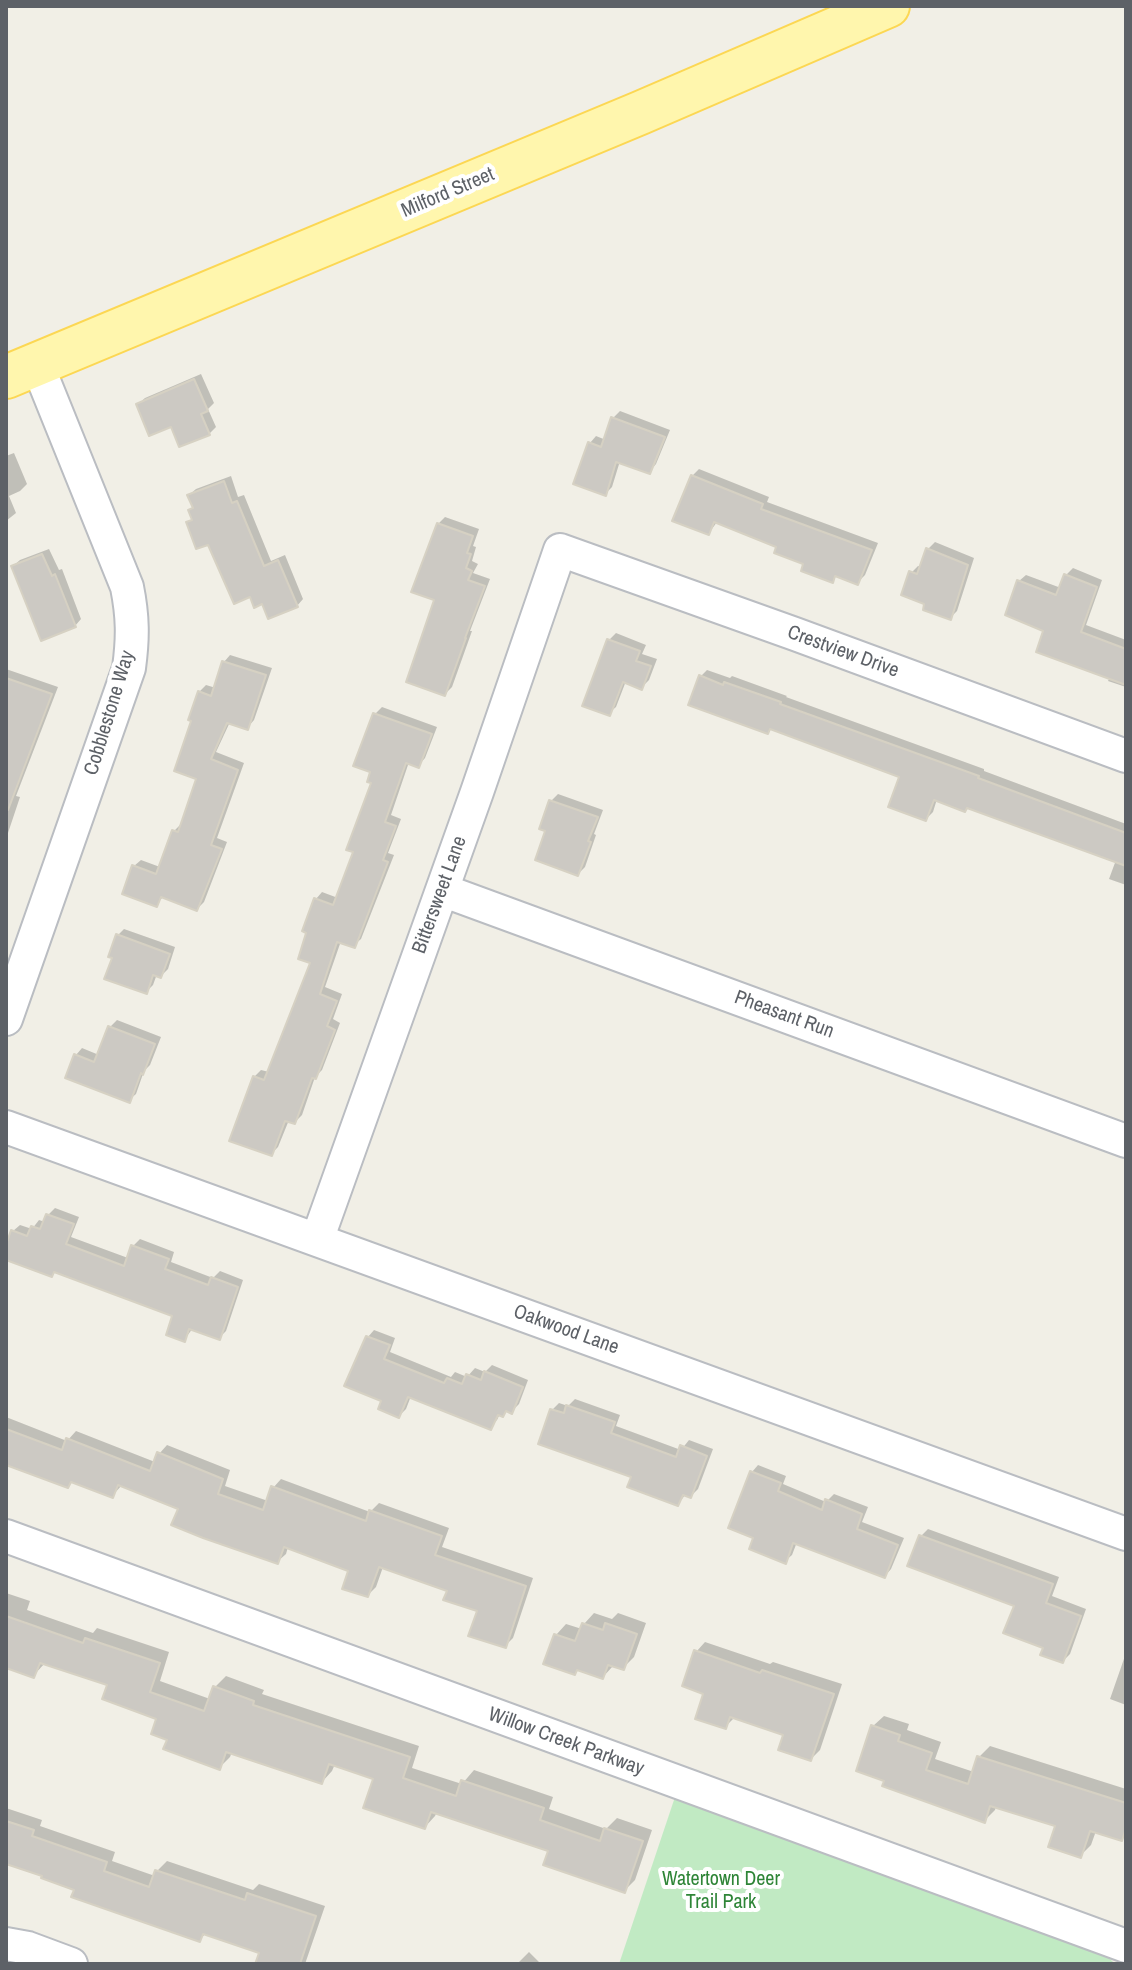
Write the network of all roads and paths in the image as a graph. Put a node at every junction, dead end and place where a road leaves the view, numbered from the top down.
1 (888, 6) edge
2 (21, 370) edge
3 (560, 550) joint
4 (1126, 756) edge
5 (442, 890) junction
6 (6, 1019) edge
7 (6, 1127) edge
8 (1126, 1141) edge
9 (317, 1240) junction
10 (1126, 1534) edge
11 (6, 1536) edge
12 (6, 1944) edge
13 (1126, 1946) edge
14 (71, 1964) edge

1 - 2 main road, Milford Street
2 - 6 street, Cobblestone Way
3 - 4 street, Crestview Drive
3 - 5 street, Bittersweet Lane
5 - 8 street, Pheasant Run
5 - 9 street, Bittersweet Lane
7 - 9 street, Oakwood Lane
9 - 10 street, Oakwood Lane
11 - 13 street, Willow Creek Parkway
12 - 14 street

